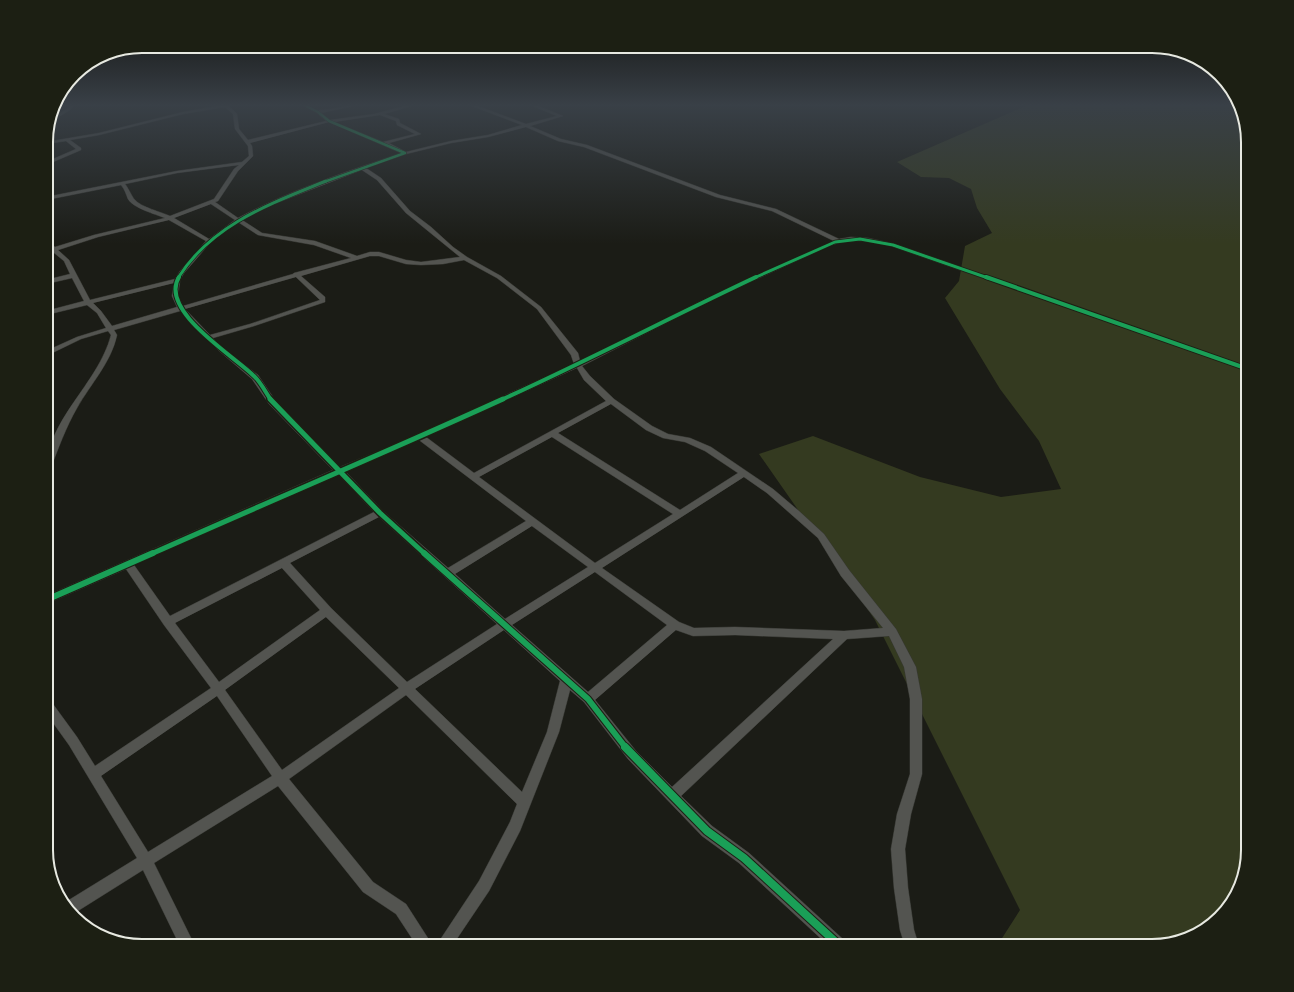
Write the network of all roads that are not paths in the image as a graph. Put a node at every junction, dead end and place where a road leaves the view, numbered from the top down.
1 (76, 151) edge
2 (251, 151) edge
3 (401, 151) edge
4 (402, 151) edge
5 (412, 151) edge
6 (599, 151) edge
7 (405, 153) junction
8 (53, 161) edge
9 (242, 163) junction
10 (363, 168) junction
11 (122, 183) junction
12 (53, 198) edge
13 (211, 202) junction
14 (170, 218) junction
15 (238, 220) junction
16 (837, 240) junction
17 (209, 241) junction
18 (53, 250) edge
19 (53, 253) edge
20 (355, 258) junction
21 (465, 258) junction
22 (296, 274) junction
23 (75, 275) junction
24 (53, 280) edge
25 (177, 280) junction
26 (88, 302) junction
27 (181, 308) junction
28 (53, 311) edge
29 (111, 328) junction
30 (209, 338) junction
31 (53, 351) edge
32 (578, 365) junction
33 (1241, 367) edge
34 (611, 401) junction
35 (552, 433) junction
36 (420, 437) junction
37 (53, 451) edge
38 (338, 471) junction
39 (744, 473) junction
40 (474, 476) junction
41 (380, 513) junction
42 (680, 514) junction
43 (533, 521) junction
44 (283, 562) junction
45 (128, 564) junction
46 (595, 568) junction
47 (447, 574) junction
48 (53, 597) edge
49 (327, 611) junction
50 (168, 622) junction
51 (504, 625) junction
52 (675, 625) junction
53 (892, 632) junction
54 (844, 635) junction
55 (566, 681) junction
56 (218, 688) junction
57 (407, 688) junction
58 (588, 699) junction
59 (53, 713) edge
60 (93, 774) junction
61 (280, 778) junction
62 (672, 796) junction
63 (524, 802) junction
64 (146, 861) junction
65 (73, 906) edge
66 (185, 939) edge
67 (421, 939) edge
68 (448, 939) edge
69 (830, 939) edge
70 (910, 939) edge

1 - 8 street
2 - 9 street
3 - 7 street
4 - 7 street
5 - 7 street
6 - 16 street
7 - 10 street
9 - 11 street
9 - 13 street
10 - 15 street
10 - 21 street
11 - 12 street
11 - 14 street
13 - 14 street
13 - 15 street
14 - 17 street
14 - 18 street
15 - 17 street
15 - 20 street
16 - 32 street
16 - 33 street
17 - 25 street
19 - 23 street
20 - 21 street
20 - 22 street
21 - 32 street
22 - 27 street
22 - 30 street
23 - 24 street
23 - 26 street
25 - 26 street
25 - 27 street
26 - 28 street
26 - 29 street
27 - 29 street
27 - 30 street
29 - 31 street
29 - 37 street
30 - 38 street
32 - 34 street
32 - 36 street
34 - 35 street
34 - 39 street
35 - 40 street
35 - 42 street
36 - 38 street
36 - 40 street
38 - 41 street
38 - 45 street
39 - 42 street
39 - 53 street
40 - 43 street
41 - 44 street
41 - 47 street
42 - 46 street
43 - 46 street
43 - 47 street
44 - 49 street
44 - 50 street
45 - 48 street
45 - 50 street
46 - 51 street
46 - 52 street
47 - 51 street
49 - 56 street
49 - 57 street
50 - 56 street
51 - 55 street
51 - 57 street
52 - 54 street
52 - 58 street
53 - 54 street
53 - 70 street
54 - 62 street
55 - 58 street
55 - 63 street
56 - 60 street
56 - 61 street
57 - 61 street
57 - 63 street
58 - 62 street
59 - 60 street
60 - 64 street
61 - 64 street
61 - 67 street
62 - 69 street
63 - 68 street
64 - 65 street
64 - 66 street

